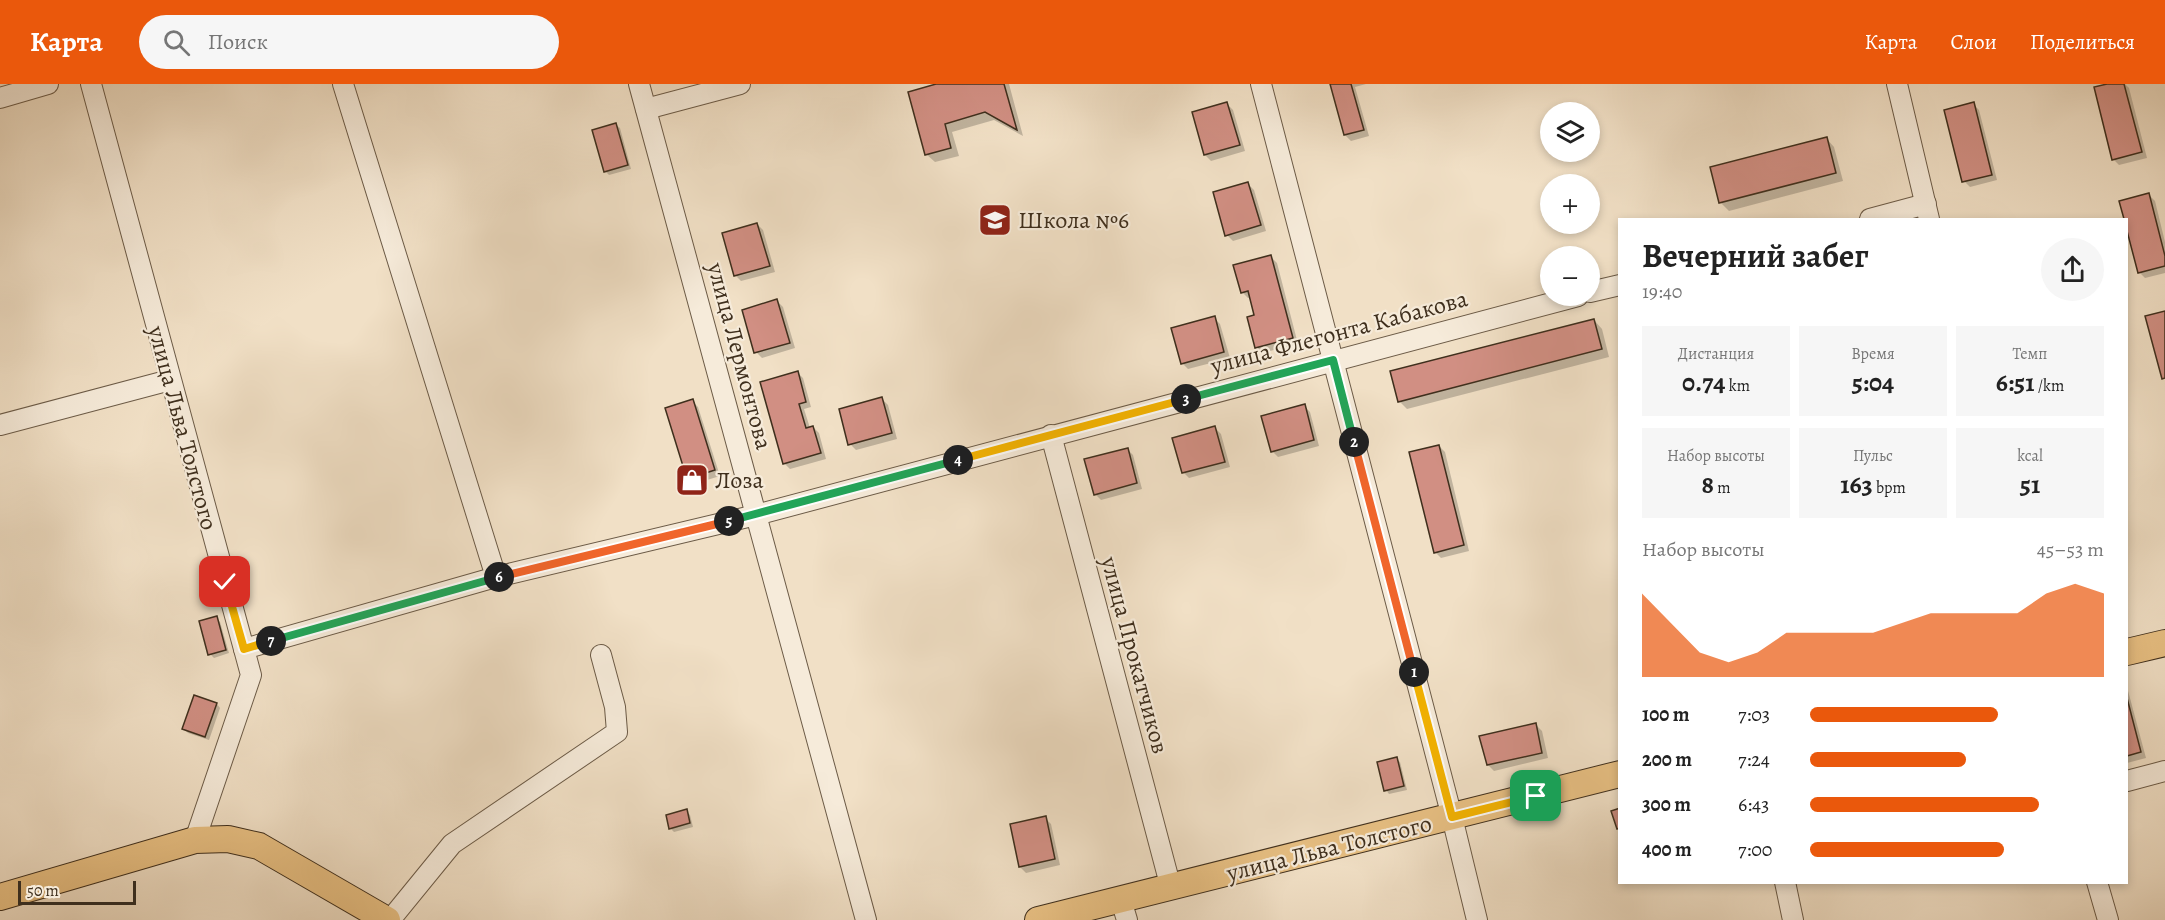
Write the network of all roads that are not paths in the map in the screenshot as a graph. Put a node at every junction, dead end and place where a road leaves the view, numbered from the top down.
1 (48, 84) edge
2 (91, 84) edge
3 (344, 84) edge
4 (639, 84) edge
5 (740, 84) edge
6 (1261, 84) edge
7 (1897, 84) edge
8 (0, 98) edge
9 (646, 109) junction
10 (1928, 212) edge
11 (1878, 218) edge
12 (1618, 285) edge
13 (1600, 290) edge
14 (1540, 306) edge
15 (1333, 360) junction
16 (170, 380) junction
17 (0, 425) edge
18 (1051, 435) junction
19 (756, 515) junction
20 (496, 577) junction
21 (2165, 643) edge
22 (244, 649) junction
23 (2128, 652) edge
24 (601, 655) dead end
25 (2165, 771) edge
26 (1618, 775) edge
27 (2128, 781) edge
28 (1452, 817) junction
29 (195, 840) junction
30 (1785, 884) edge
31 (2098, 884) edge
32 (1171, 888) junction
33 (0, 897) edge
34 (1124, 910) edge
35 (389, 920) edge
36 (866, 920) edge
37 (1038, 920) edge
38 (1477, 920) edge
39 (1793, 920) edge
40 (2108, 920) edge

1 - 8 street
2 - 16 street, улица Льва Толстого
3 - 20 street
4 - 9 street, улица Лермонтова
5 - 9 street
6 - 15 street
7 - 10 street
9 - 19 street, улица Лермонтова
10 - 11 street
12 - 13 street
14 - 15 street, улица Флегонта Кабакова
15 - 18 street, улица Флегонта Кабакова
15 - 28 street
16 - 17 street
16 - 22 street, улица Льва Толстого
18 - 19 street, улица Флегонта Кабакова
18 - 32 street, улица Прокатчиков
19 - 20 street, улица Флегонта Кабакова
19 - 36 street, улица Лермонтова
20 - 22 street, улица Флегонта Кабакова
21 - 23 main road
22 - 29 street, улица Льва Толстого
24 - 35 street
25 - 27 street
26 - 28 main road, улица Льва Толстого
28 - 32 main road, улица Льва Толстого
28 - 38 street
29 - 33 main road
29 - 35 main road
30 - 39 street
31 - 40 street
32 - 34 main road, улица Льва Толстого
34 - 37 main road, улица Льва Толстого

